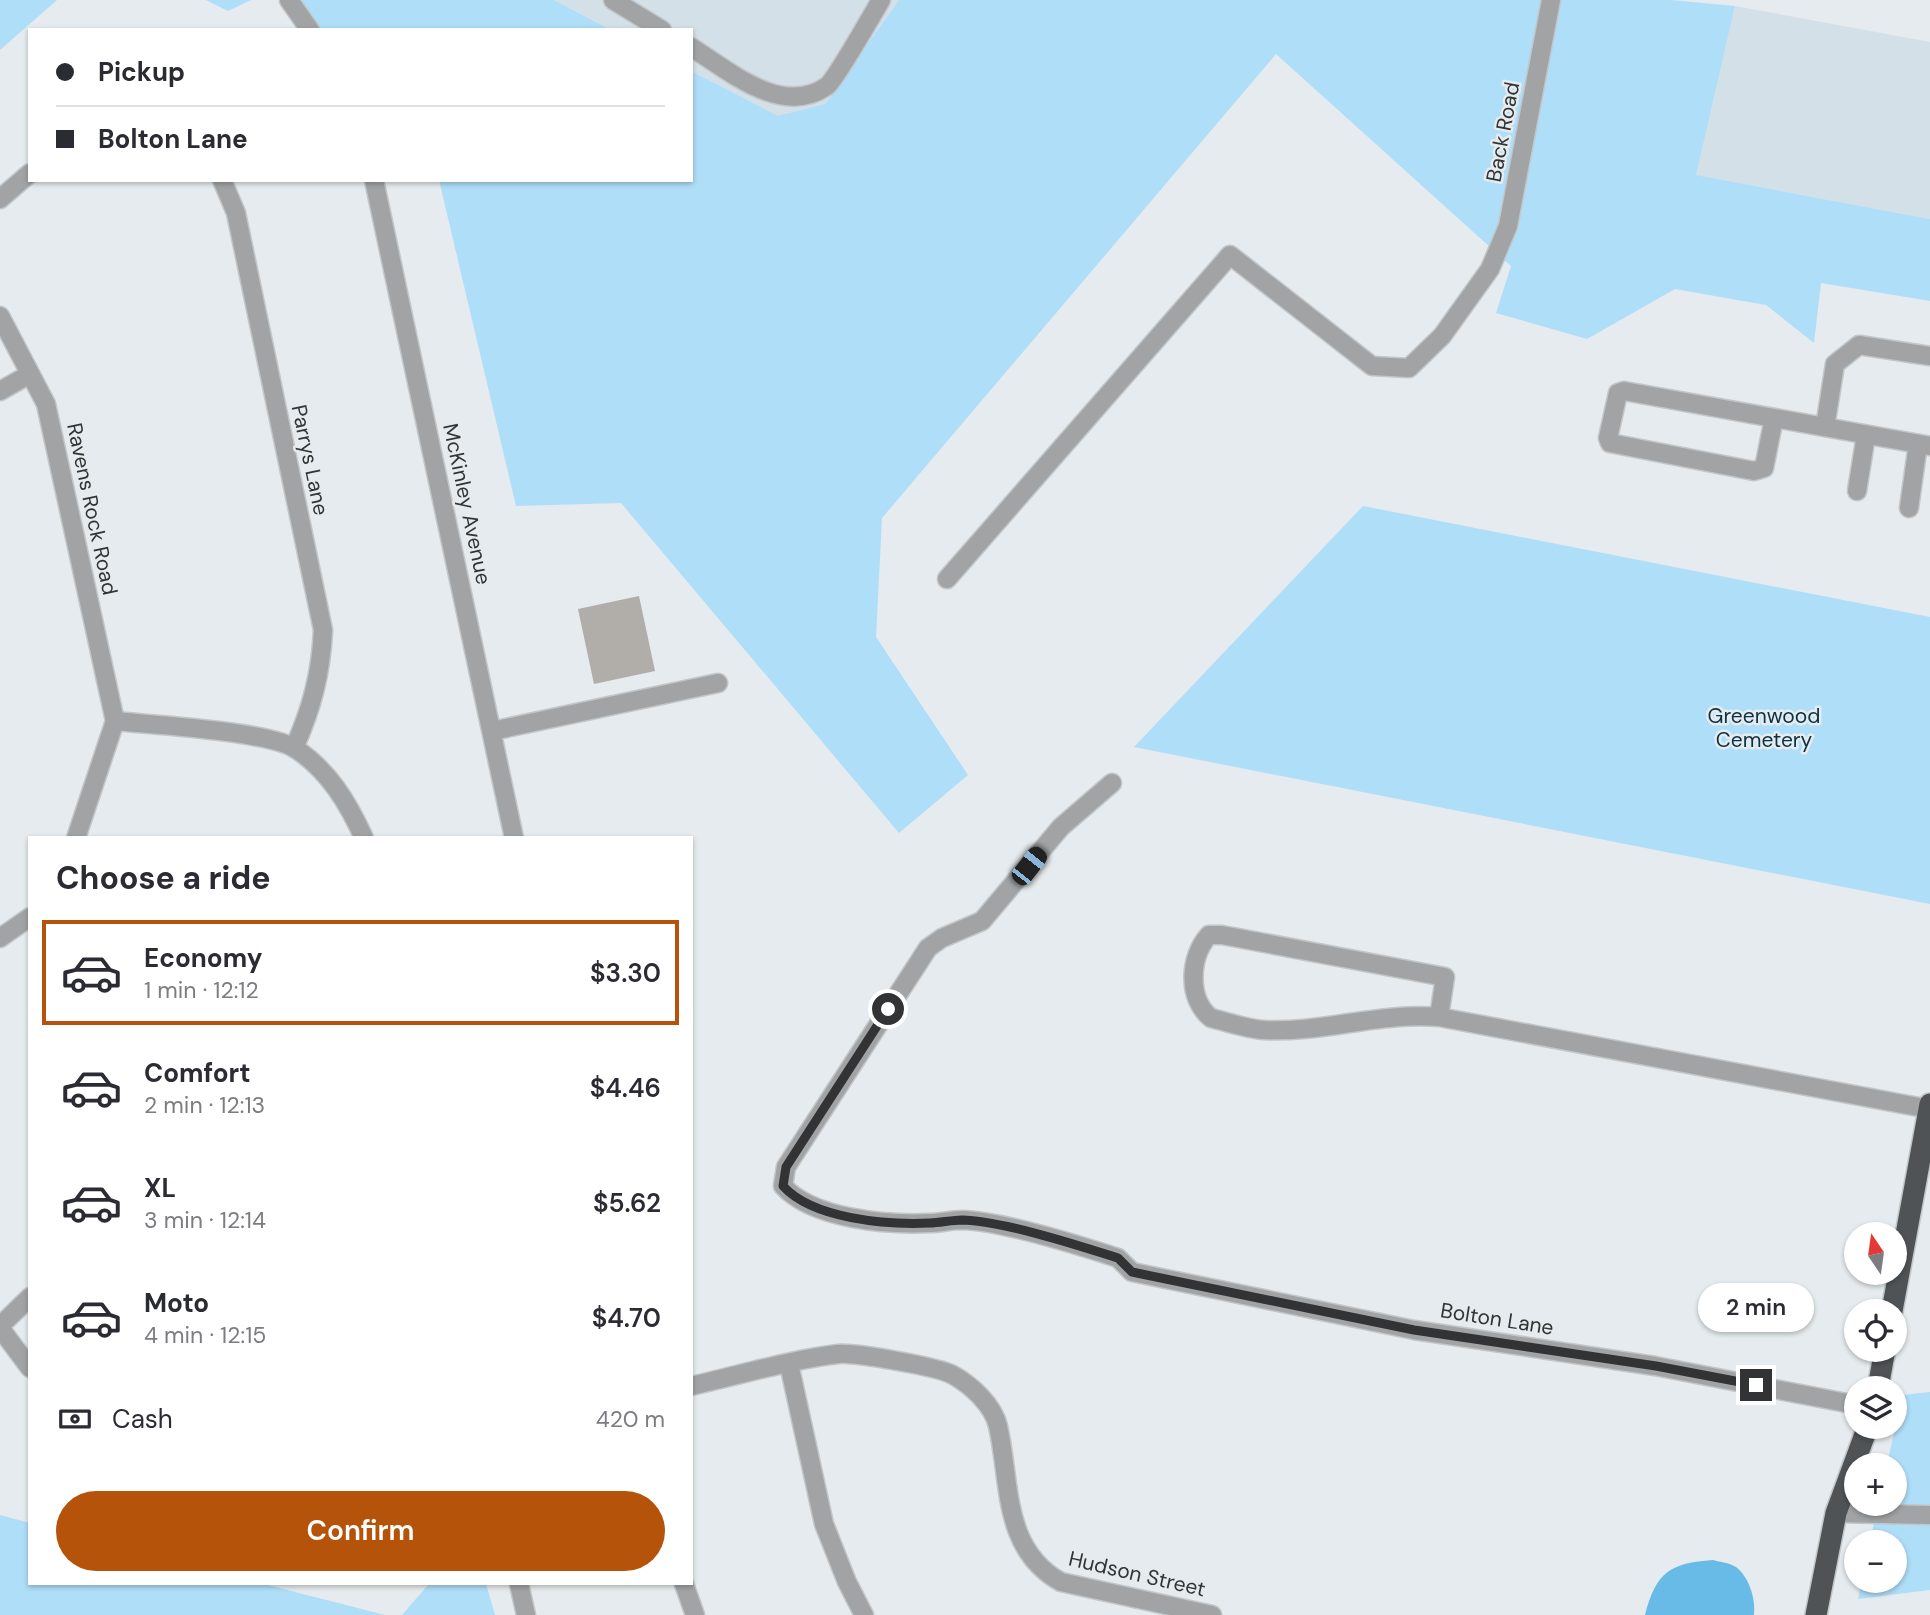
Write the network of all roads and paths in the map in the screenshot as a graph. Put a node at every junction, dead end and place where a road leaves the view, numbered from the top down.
1 (289, 0) edge
2 (613, 0) edge
3 (881, 0) edge
4 (1551, 0) edge
5 (309, 28) edge
6 (659, 28) edge
7 (693, 48) edge
8 (28, 175) edge
9 (223, 182) edge
10 (374, 182) edge
11 (0, 199) edge
12 (0, 316) edge
13 (1930, 356) edge
14 (30, 374) junction
15 (0, 391) edge
16 (1774, 418) junction
17 (1825, 427) junction
18 (1866, 435) junction
19 (1924, 445) edge
20 (1857, 491) dead end
21 (1909, 508) dead end
22 (947, 579) dead end
23 (718, 683) dead end
24 (115, 721) junction
25 (492, 731) junction
26 (294, 748) junction
27 (1112, 783) dead end
28 (77, 836) edge
29 (363, 836) edge
30 (514, 836) edge
31 (28, 918) edge
32 (0, 938) edge
33 (1439, 1017) junction
34 (1930, 1107) edge
35 (28, 1299) edge
36 (1894, 1299) edge
37 (0, 1327) edge
38 (789, 1364) junction
39 (28, 1365) edge
40 (693, 1386) edge
41 (1844, 1402) edge
42 (1863, 1439) edge
43 (1836, 1514) junction
44 (1930, 1515) edge
45 (519, 1585) edge
46 (684, 1585) edge
47 (526, 1615) edge
48 (695, 1615) edge
49 (864, 1615) edge
50 (1212, 1615) edge
51 (1816, 1615) edge

1 - 5 street
2 - 6 street
3 - 7 street
4 - 22 street, Back Road
8 - 11 street
9 - 26 street, Parrys Lane
10 - 25 street, McKinley Avenue
12 - 14 street, Ravens Rock Road
13 - 17 street
14 - 15 street
14 - 24 street, Ravens Rock Road
16 - 16 street
16 - 17 street
17 - 18 street
18 - 19 street
18 - 20 street
19 - 21 street
23 - 25 street
24 - 26 street
24 - 28 street
25 - 30 street, McKinley Avenue
26 - 29 street
27 - 41 street, Bolton Lane
31 - 32 street
33 - 33 street
33 - 34 street
34 - 36 highway
35 - 37 street
37 - 39 street
38 - 40 street, Hudson Street
38 - 49 street
38 - 50 street, Hudson Street
42 - 43 highway
43 - 44 street
43 - 51 highway
45 - 47 street
46 - 48 street

